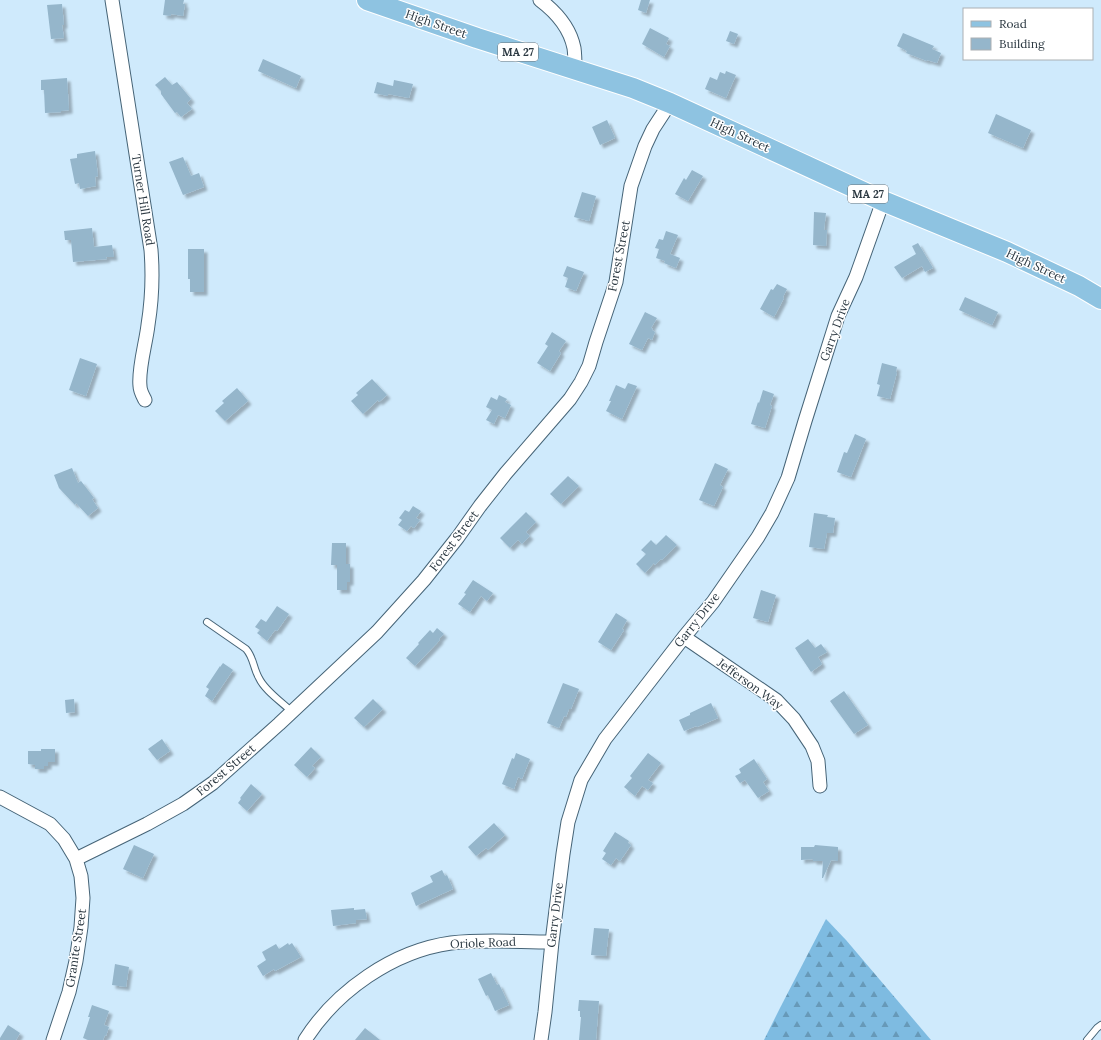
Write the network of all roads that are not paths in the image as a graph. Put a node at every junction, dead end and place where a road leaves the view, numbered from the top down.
1 (112, 0) edge
2 (367, 0) edge
3 (540, 0) edge
4 (575, 70) junction
5 (670, 103) junction
6 (883, 201) junction
7 (1101, 299) edge
8 (145, 400) dead end
9 (207, 622) dead end
10 (684, 637) junction
11 (292, 712) junction
12 (820, 786) dead end
13 (0, 796) edge
14 (76, 859) junction
15 (552, 942) junction
16 (1101, 1025) edge
17 (53, 1040) edge
18 (305, 1040) edge
19 (541, 1040) edge
20 (1087, 1040) edge

1 - 8 street, Turner Hill Road
2 - 4 main road, High Street / MA 27
3 - 4 street
4 - 5 main road, High Street / MA 27
5 - 6 main road, High Street / MA 27
5 - 11 street, Forest Street
6 - 7 main road, High Street / MA 27
6 - 10 street, Garry Drive
9 - 11 lane
10 - 12 street, Jefferson Way
10 - 15 street, Garry Drive
11 - 14 street, Forest Street
13 - 14 street, Granite Street
14 - 17 street, Granite Street
15 - 18 street, Oriole Road
15 - 19 street, Garry Drive
16 - 20 lane

